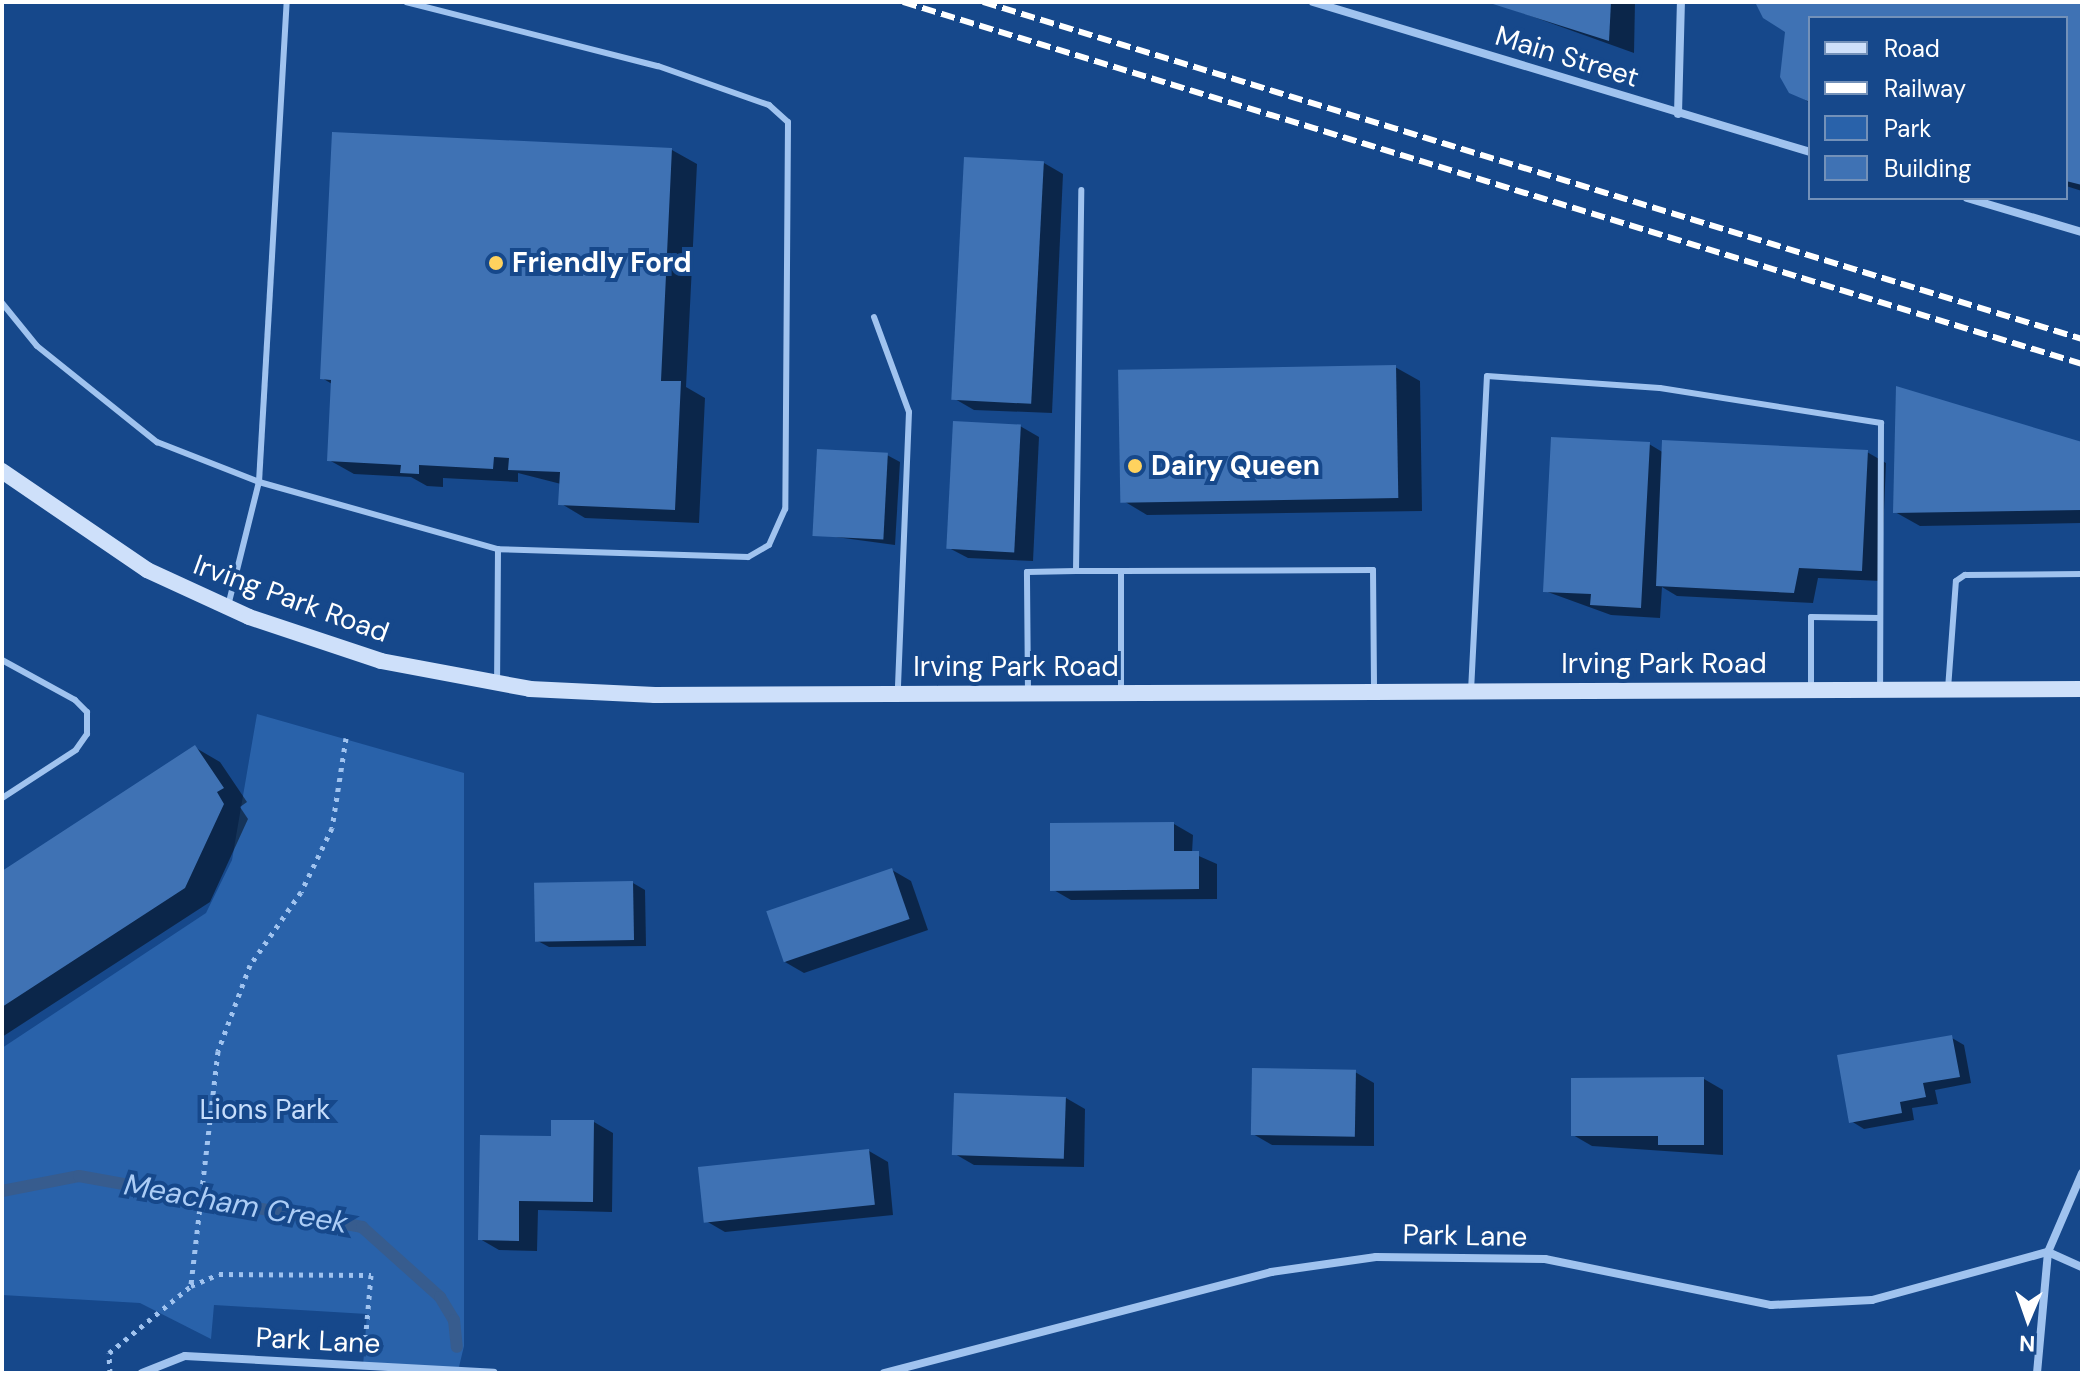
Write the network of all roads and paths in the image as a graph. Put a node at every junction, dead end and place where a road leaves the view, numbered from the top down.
1 (287, 2) edge
2 (406, 2) edge
3 (1313, 2) edge
4 (1681, 2) edge
5 (1678, 114) junction
6 (1808, 151) edge
7 (1081, 190) dead end
8 (1974, 200) edge
9 (2082, 232) edge
10 (2, 303) edge
11 (874, 317) dead end
12 (2, 471) edge
13 (259, 482) junction
14 (498, 549) junction
15 (1076, 571) junction
16 (1121, 571) junction
17 (2082, 574) edge
18 (228, 608) junction
19 (1880, 618) junction
20 (2, 660) edge
21 (497, 683) junction
22 (1880, 688) junction
23 (1811, 689) junction
24 (1948, 689) junction
25 (2082, 689) edge
26 (1374, 691) junction
27 (1471, 691) junction
28 (1028, 693) junction
29 (1121, 693) junction
30 (898, 694) junction
31 (346, 738) dead end
32 (2, 798) edge
33 (2082, 1173) edge
34 (2048, 1252) junction
35 (2082, 1267) edge
36 (191, 1286) junction
37 (363, 1366) junction
38 (110, 1373) edge
39 (142, 1373) edge
40 (494, 1373) edge
41 (884, 1373) edge
42 (2037, 1373) edge

1 - 13 lane
2 - 14 lane
3 - 5 street, Main Street
4 - 5 street
5 - 6 street, Main Street
7 - 15 lane
8 - 9 street
10 - 13 lane
11 - 30 lane
12 - 18 main road, Irving Park Road
13 - 14 lane
13 - 18 lane
14 - 21 lane
15 - 16 lane
15 - 28 lane
16 - 26 lane
16 - 29 lane
17 - 24 lane
18 - 21 main road, Irving Park Road
19 - 22 lane
19 - 23 lane
19 - 27 lane
20 - 32 lane
21 - 30 main road, Irving Park Road
22 - 23 main road, Irving Park Road
22 - 24 main road, Irving Park Road
23 - 27 main road, Irving Park Road
24 - 25 main road, Irving Park Road
26 - 27 main road, Irving Park Road
26 - 29 main road, Irving Park Road
28 - 29 main road, Irving Park Road
28 - 30 main road, Irving Park Road
31 - 36 path
33 - 34 street
34 - 35 street
34 - 41 street, Park Lane
34 - 42 street
36 - 37 path
36 - 38 path
37 - 39 street, Park Lane
37 - 40 street, Park Lane

